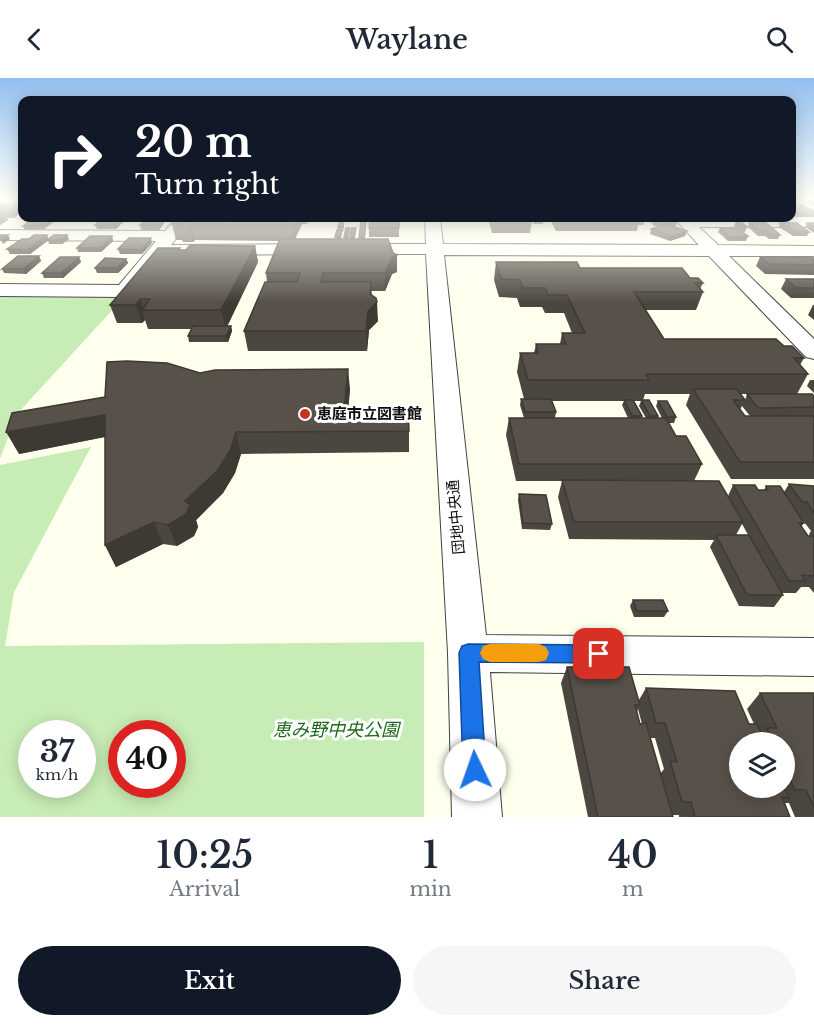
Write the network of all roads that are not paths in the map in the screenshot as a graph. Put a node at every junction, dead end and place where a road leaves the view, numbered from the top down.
1 (171, 233) edge
2 (432, 233) edge
3 (697, 233) edge
4 (0, 235) edge
5 (53, 235) joint
6 (163, 243) junction
7 (433, 249) junction
8 (714, 250) junction
9 (814, 251) edge
10 (0, 290) edge
11 (814, 352) edge
12 (468, 653) junction
13 (814, 657) edge
14 (477, 817) edge

1 - 6 street
2 - 7 street, 団地中央通
3 - 8 street
4 - 5 street
5 - 6 street
6 - 7 street
6 - 10 street
7 - 8 street
7 - 12 street, 団地中央通
8 - 9 street
8 - 11 street
12 - 13 street
12 - 14 street, 団地中央通

